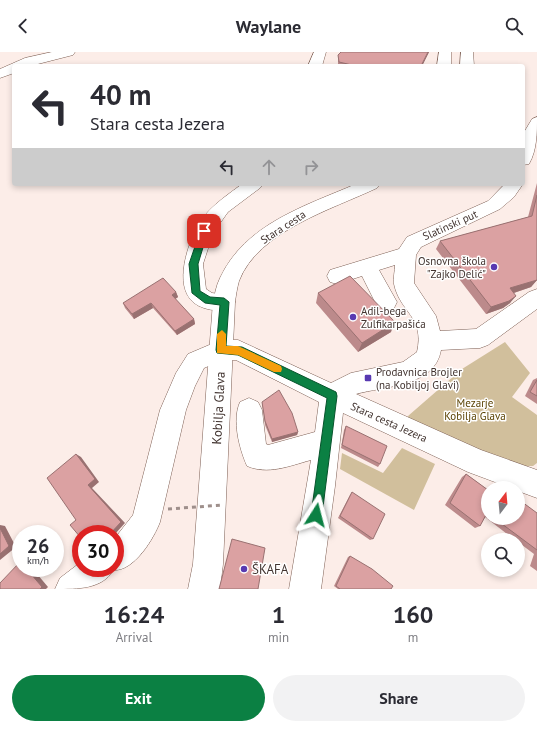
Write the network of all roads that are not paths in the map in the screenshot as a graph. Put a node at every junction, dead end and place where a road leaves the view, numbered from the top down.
1 (69, 52) edge
2 (320, 52) edge
3 (445, 52) edge
4 (467, 52) edge
5 (23, 64) edge
6 (316, 64) edge
7 (444, 64) edge
8 (467, 64) edge
9 (12, 69) edge
10 (0, 74) edge
11 (537, 122) edge
12 (525, 153) edge
13 (251, 186) edge
14 (513, 186) edge
15 (357, 189) edge
16 (406, 254) junction
17 (367, 266) junction
18 (337, 276) dead end
19 (537, 298) edge
20 (224, 302) junction
21 (386, 302) dead end
22 (431, 341) junction
23 (221, 350) junction
24 (332, 396) junction
25 (250, 410) dead end
26 (327, 442) junction
27 (537, 483) edge
28 (124, 550) edge
29 (87, 577) edge
30 (71, 589) edge
31 (204, 589) edge
32 (305, 589) edge

1 - 5 street
2 - 6 street
3 - 7 street
4 - 8 street
9 - 10 street
11 - 12 street
13 - 20 street
14 - 16 street, Slatinski put
15 - 20 street, Stara cesta
16 - 17 street
16 - 22 street
17 - 18 street
17 - 21 street
19 - 22 street
20 - 23 street, Stara cesta
22 - 24 street
23 - 24 street, Stara cesta Jezera
23 - 28 street, Kobilja Glava
23 - 31 street, Kobilja Glava
24 - 26 street
24 - 27 street, Stara cesta Jezera
25 - 26 street
26 - 32 street
29 - 30 street

